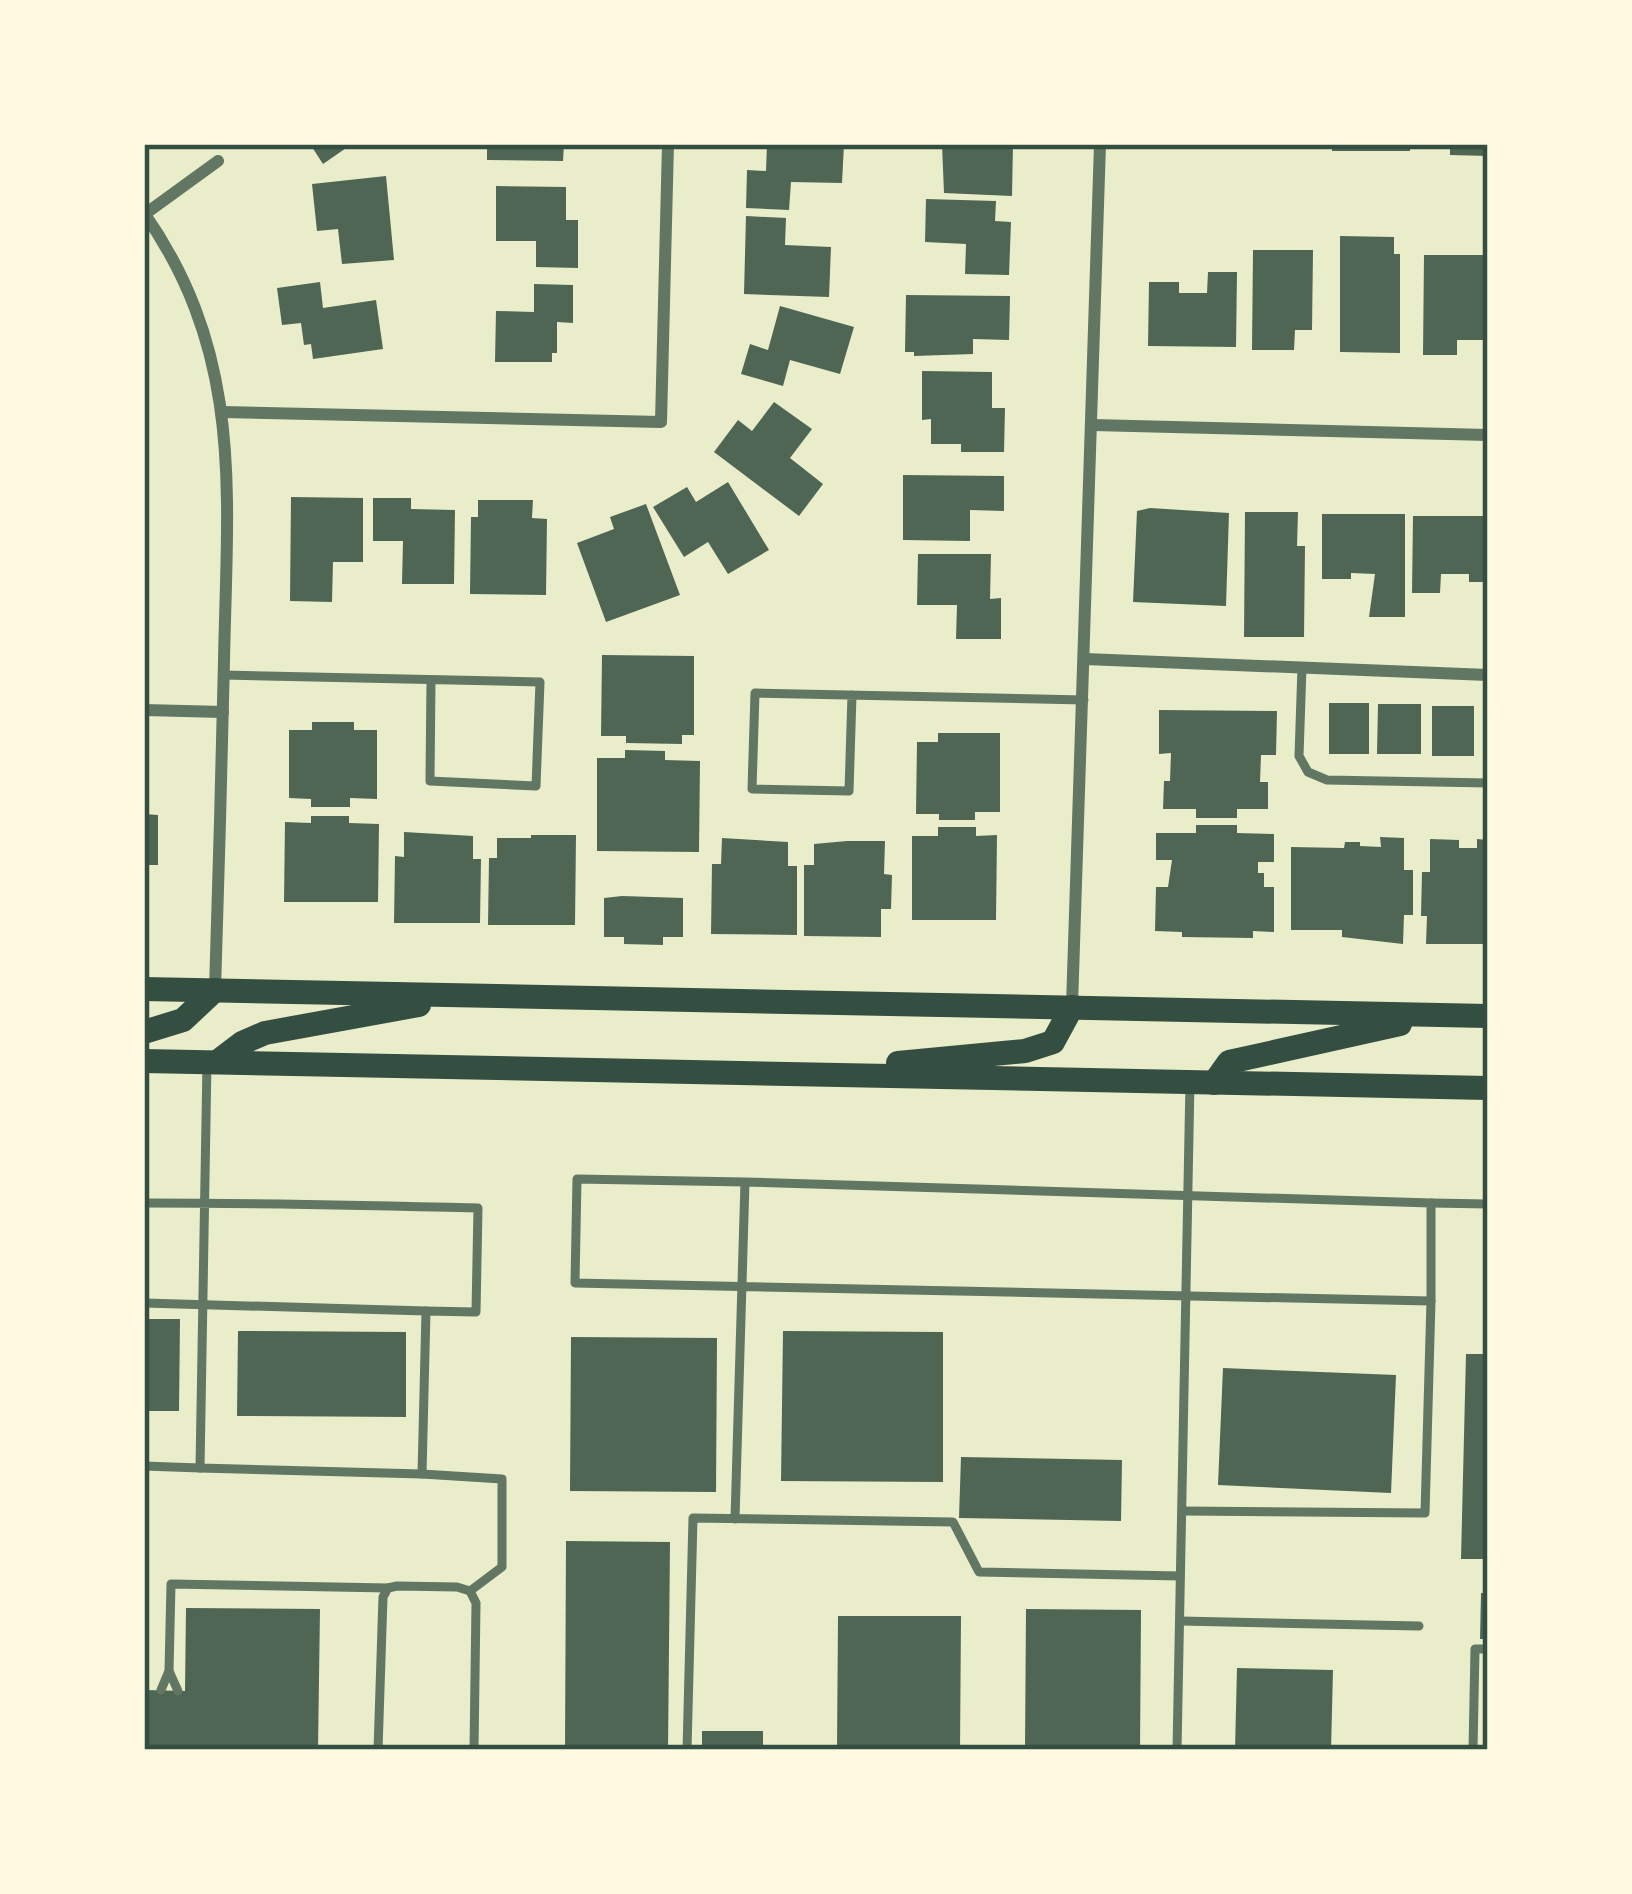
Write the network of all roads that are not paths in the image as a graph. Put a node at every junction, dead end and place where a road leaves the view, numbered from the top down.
1 (668, 144) edge
2 (1100, 144) edge
3 (218, 160) dead end
4 (145, 213) edge
5 (224, 412) junction
6 (1093, 425) junction
7 (1488, 435) edge
8 (1085, 658) junction
9 (1302, 668) junction
10 (224, 675) junction
11 (1488, 675) edge
12 (431, 680) junction
13 (853, 695) junction
14 (1084, 700) junction
15 (144, 710) edge
16 (223, 712) junction
17 (1488, 783) edge
18 (144, 988) edge
19 (215, 990) junction
20 (474, 995) junction
21 (1072, 1007) junction
22 (1443, 1015) junction
23 (1488, 1016) edge
24 (144, 1032) edge
25 (144, 1061) edge
26 (212, 1062) junction
27 (782, 1074) junction
28 (1202, 1082) junction
29 (1488, 1088) edge
30 (745, 1182) junction
31 (1188, 1195) junction
32 (144, 1203) edge
33 (204, 1203) junction
34 (1431, 1203) junction
35 (1488, 1204) edge
36 (742, 1286) junction
37 (1186, 1295) junction
38 (1431, 1301) junction
39 (144, 1304) edge
40 (202, 1305) junction
41 (426, 1311) junction
42 (144, 1466) edge
43 (200, 1468) junction
44 (422, 1474) junction
45 (1182, 1510) junction
46 (735, 1519) junction
47 (1180, 1576) junction
48 (388, 1588) junction
49 (470, 1591) junction
50 (1180, 1621) junction
51 (1419, 1626) dead end
52 (1488, 1649) edge
53 (169, 1671) junction
54 (161, 1690) dead end
55 (178, 1690) dead end
56 (378, 1750) edge
57 (474, 1750) edge
58 (687, 1750) edge
59 (1177, 1750) edge
60 (1473, 1750) edge

1 - 5 street
2 - 6 street
3 - 4 street
4 - 5 street
5 - 10 street
6 - 7 street
6 - 8 street
8 - 9 street
8 - 14 street
9 - 11 street
9 - 17 lane
10 - 12 lane
10 - 16 street
12 - 12 lane
13 - 13 lane
13 - 14 lane
14 - 21 street
15 - 16 street
16 - 19 street
18 - 19 main road
19 - 20 main road
19 - 24 main road
20 - 21 main road
20 - 26 main road
21 - 22 main road
21 - 27 main road
22 - 23 main road
22 - 28 main road
25 - 26 main road
26 - 27 main road
26 - 33 lane
27 - 28 main road
28 - 29 main road
28 - 31 lane
30 - 31 lane
30 - 36 lane
30 - 36 lane
31 - 34 lane
31 - 37 lane
32 - 33 lane
33 - 40 lane
33 - 41 lane
34 - 35 lane
34 - 38 lane
36 - 37 lane
36 - 46 lane
37 - 38 lane
37 - 45 lane
38 - 45 lane
39 - 40 lane
40 - 41 lane
40 - 43 lane
41 - 44 lane
42 - 43 lane
43 - 44 lane
44 - 49 lane
45 - 47 lane
46 - 47 lane
46 - 58 lane
47 - 50 lane
48 - 49 lane
48 - 53 lane
48 - 56 lane
49 - 57 lane
50 - 51 lane
50 - 59 lane
52 - 60 lane
53 - 54 lane
53 - 55 lane

